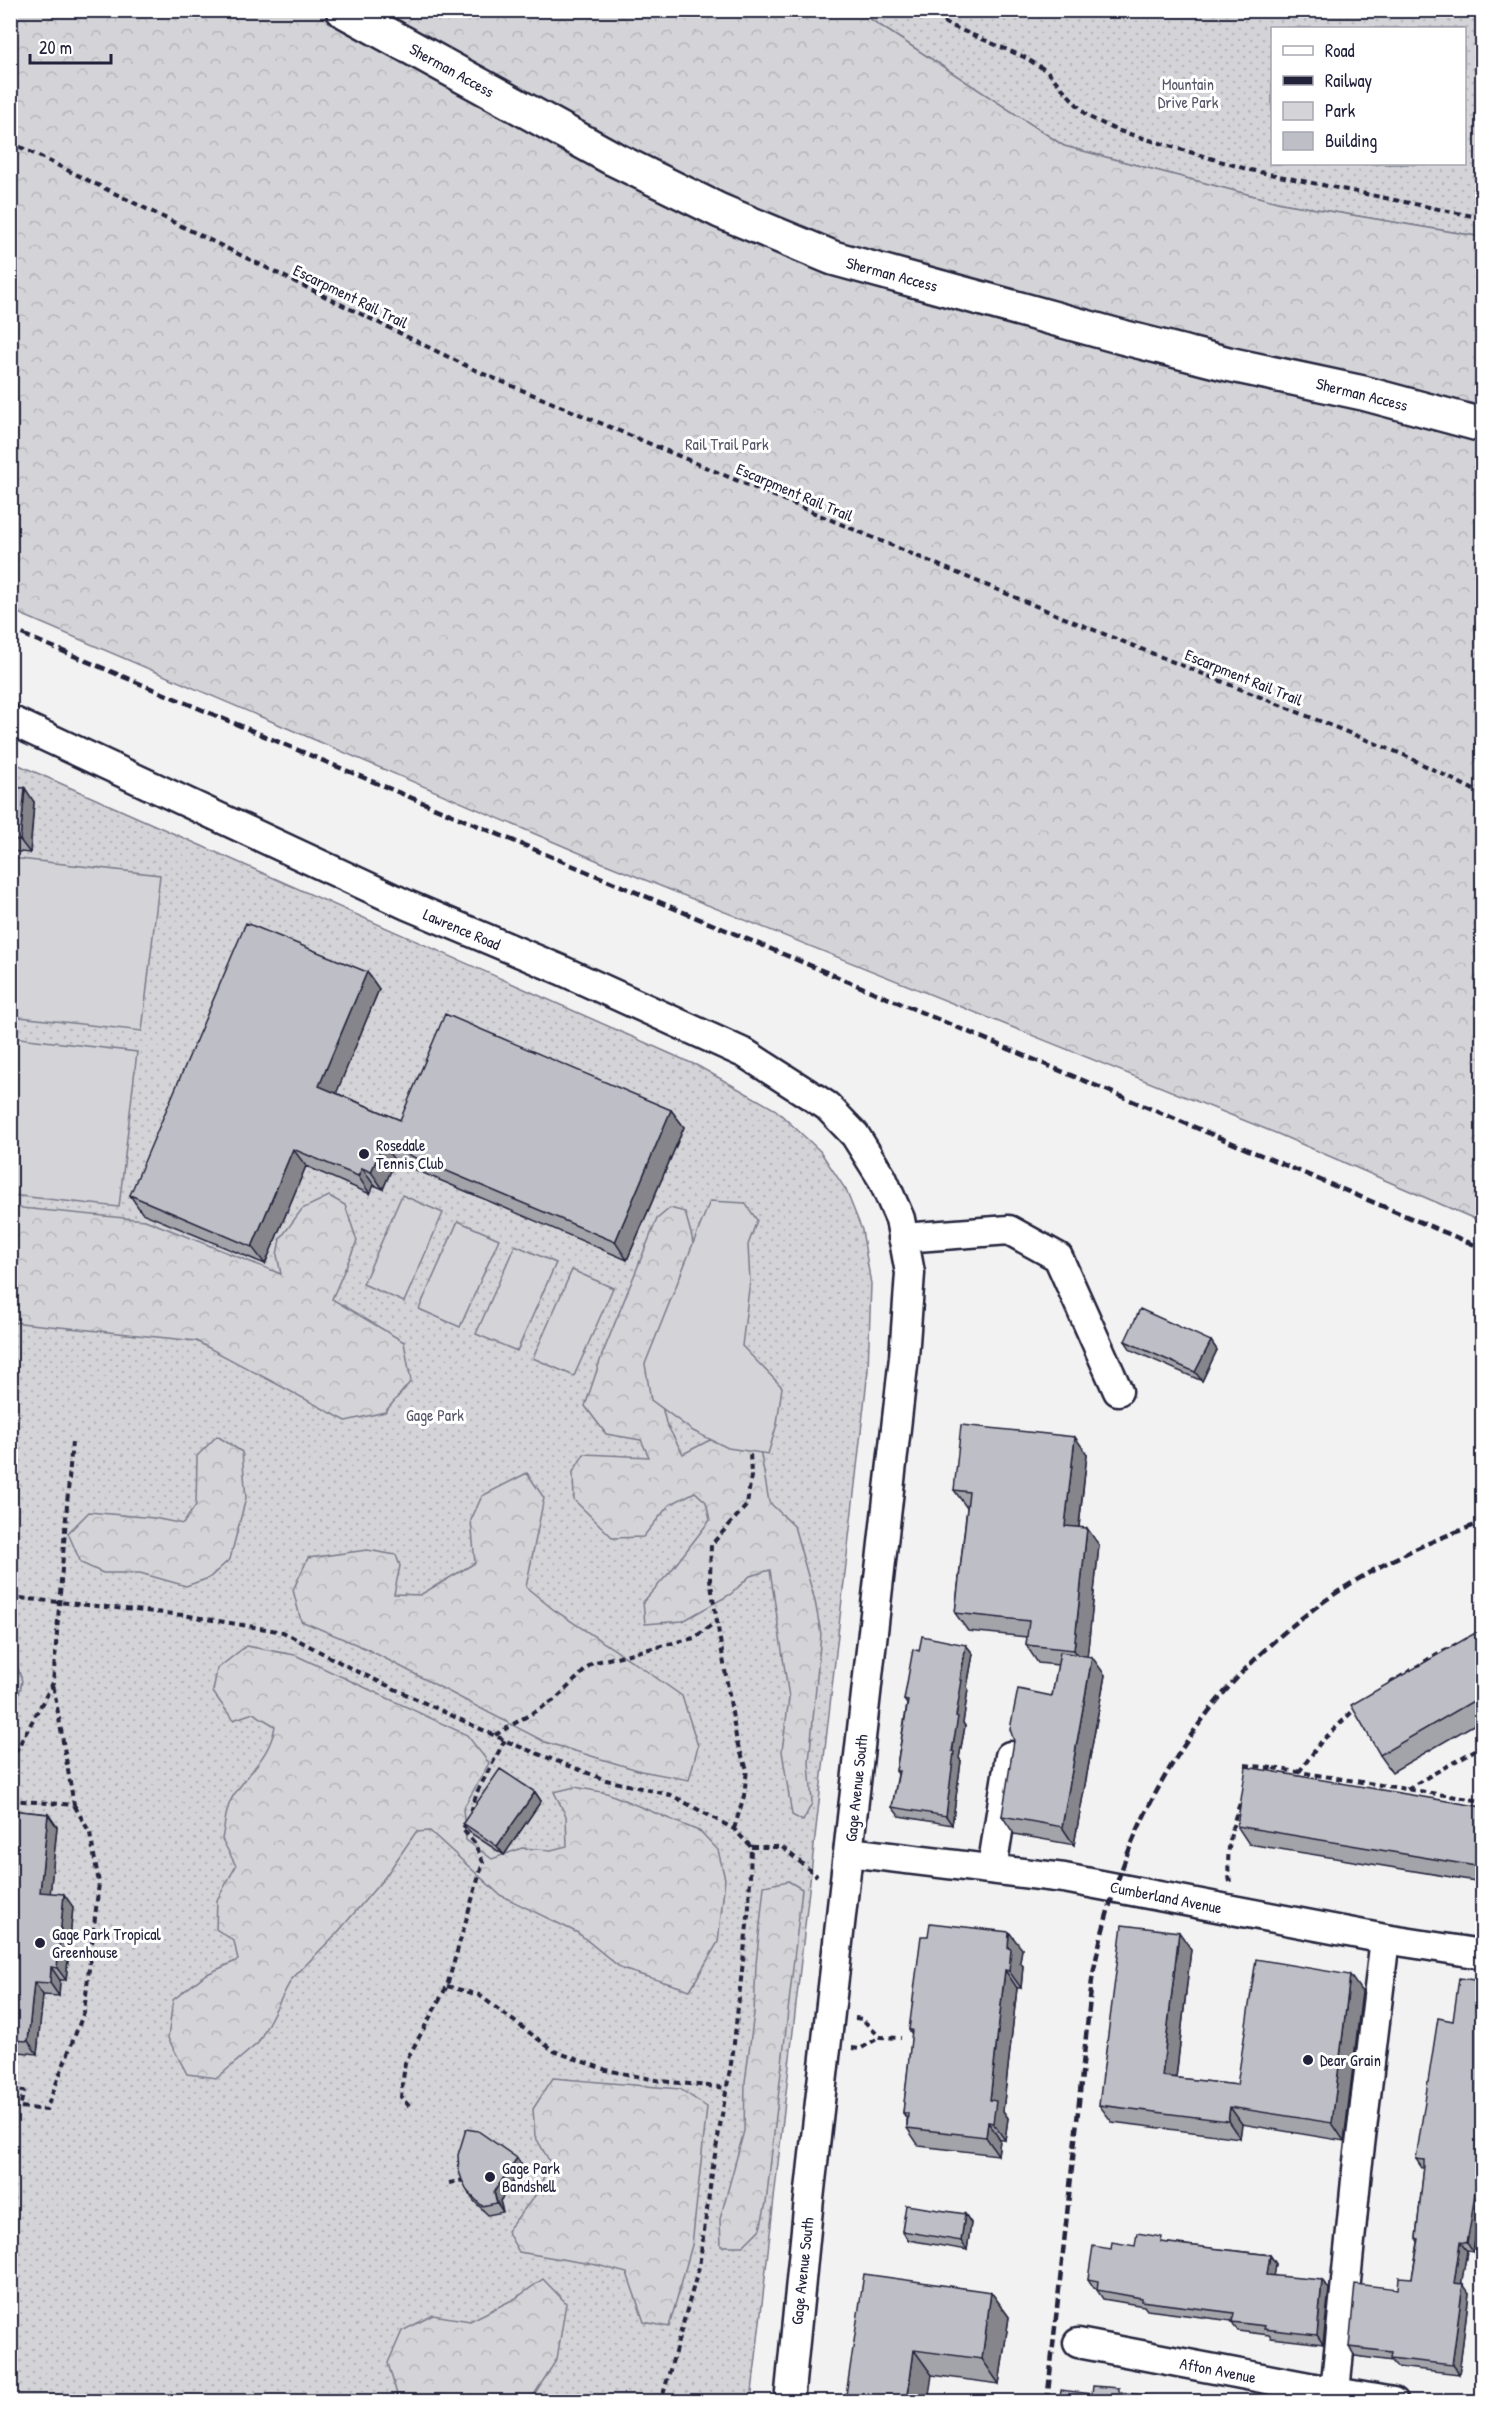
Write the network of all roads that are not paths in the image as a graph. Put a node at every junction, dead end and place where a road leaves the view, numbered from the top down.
1 (344, 10) edge
2 (1482, 425) edge
3 (10, 720) edge
4 (882, 1178) joint
5 (903, 1238) junction
6 (1118, 1391) dead end
7 (1010, 1756) edge
8 (849, 1852) junction
9 (992, 1869) junction
10 (1385, 1939) junction
11 (1482, 1954) edge
12 (1078, 2343) dead end
13 (1334, 2397) edge
14 (789, 2402) edge
15 (1393, 2402) edge

1 - 2 main road, Sherman Access
3 - 4 street, Lawrence Road
4 - 5 street, Gage Avenue South
5 - 6 street
5 - 8 street, Gage Avenue South
7 - 9 street
8 - 9 street, Cumberland Avenue
8 - 14 street, Gage Avenue South
9 - 10 street, Cumberland Avenue
10 - 11 street, Cumberland Avenue
10 - 13 street
12 - 13 street, Afton Avenue
13 - 15 street, Afton Avenue

